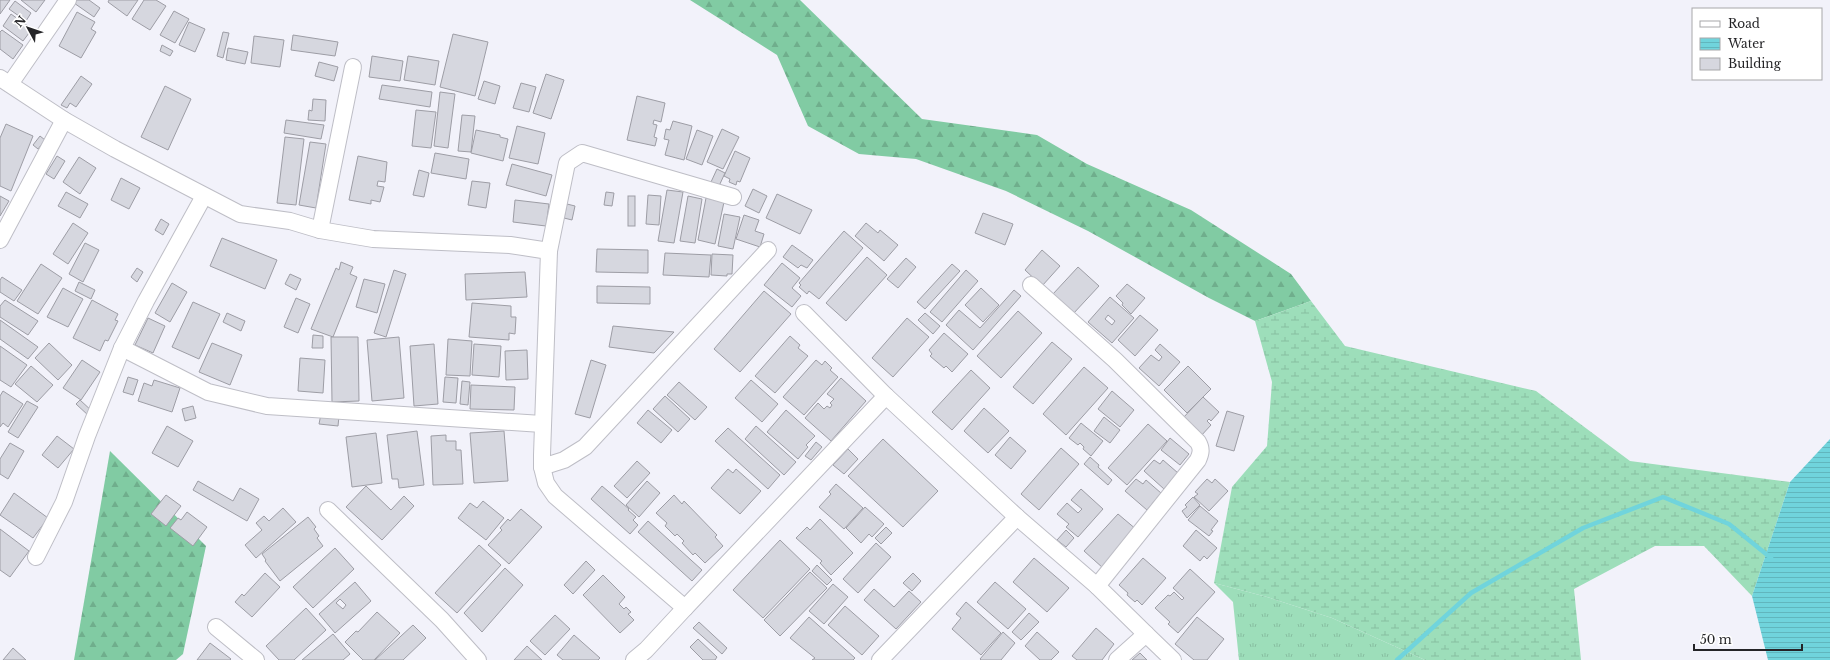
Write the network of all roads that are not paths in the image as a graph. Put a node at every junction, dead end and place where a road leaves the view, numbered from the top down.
1 (68, 0) edge
2 (353, 67) dead end
3 (5, 81) edge
4 (64, 120) junction
5 (204, 196) junction
6 (733, 197) dead end
7 (320, 230) junction
8 (0, 240) edge
9 (768, 250) dead end
10 (549, 252) junction
11 (1031, 285) dead end
12 (804, 313) dead end
13 (122, 348) junction
14 (886, 396) junction
15 (542, 424) junction
16 (542, 467) junction
17 (328, 510) dead end
18 (1017, 517) junction
19 (36, 557) dead end
20 (1097, 586) junction
21 (685, 608) junction
22 (216, 627) dead end
23 (1146, 634) junction
24 (256, 660) edge
25 (478, 660) edge
26 (634, 660) edge
27 (880, 660) edge
28 (1117, 660) edge
29 (1173, 660) edge

1 - 3 street
2 - 7 street
3 - 4 street
4 - 5 street
4 - 8 street
5 - 7 street
5 - 13 street
6 - 10 street
7 - 10 street
9 - 16 street
10 - 15 street
11 - 20 street
12 - 14 street
13 - 15 street
13 - 19 street
14 - 18 street
14 - 21 street
15 - 16 street
16 - 21 street
17 - 25 street
18 - 20 street
18 - 27 street
20 - 23 street
21 - 26 street
22 - 24 street
23 - 28 street
23 - 29 street

